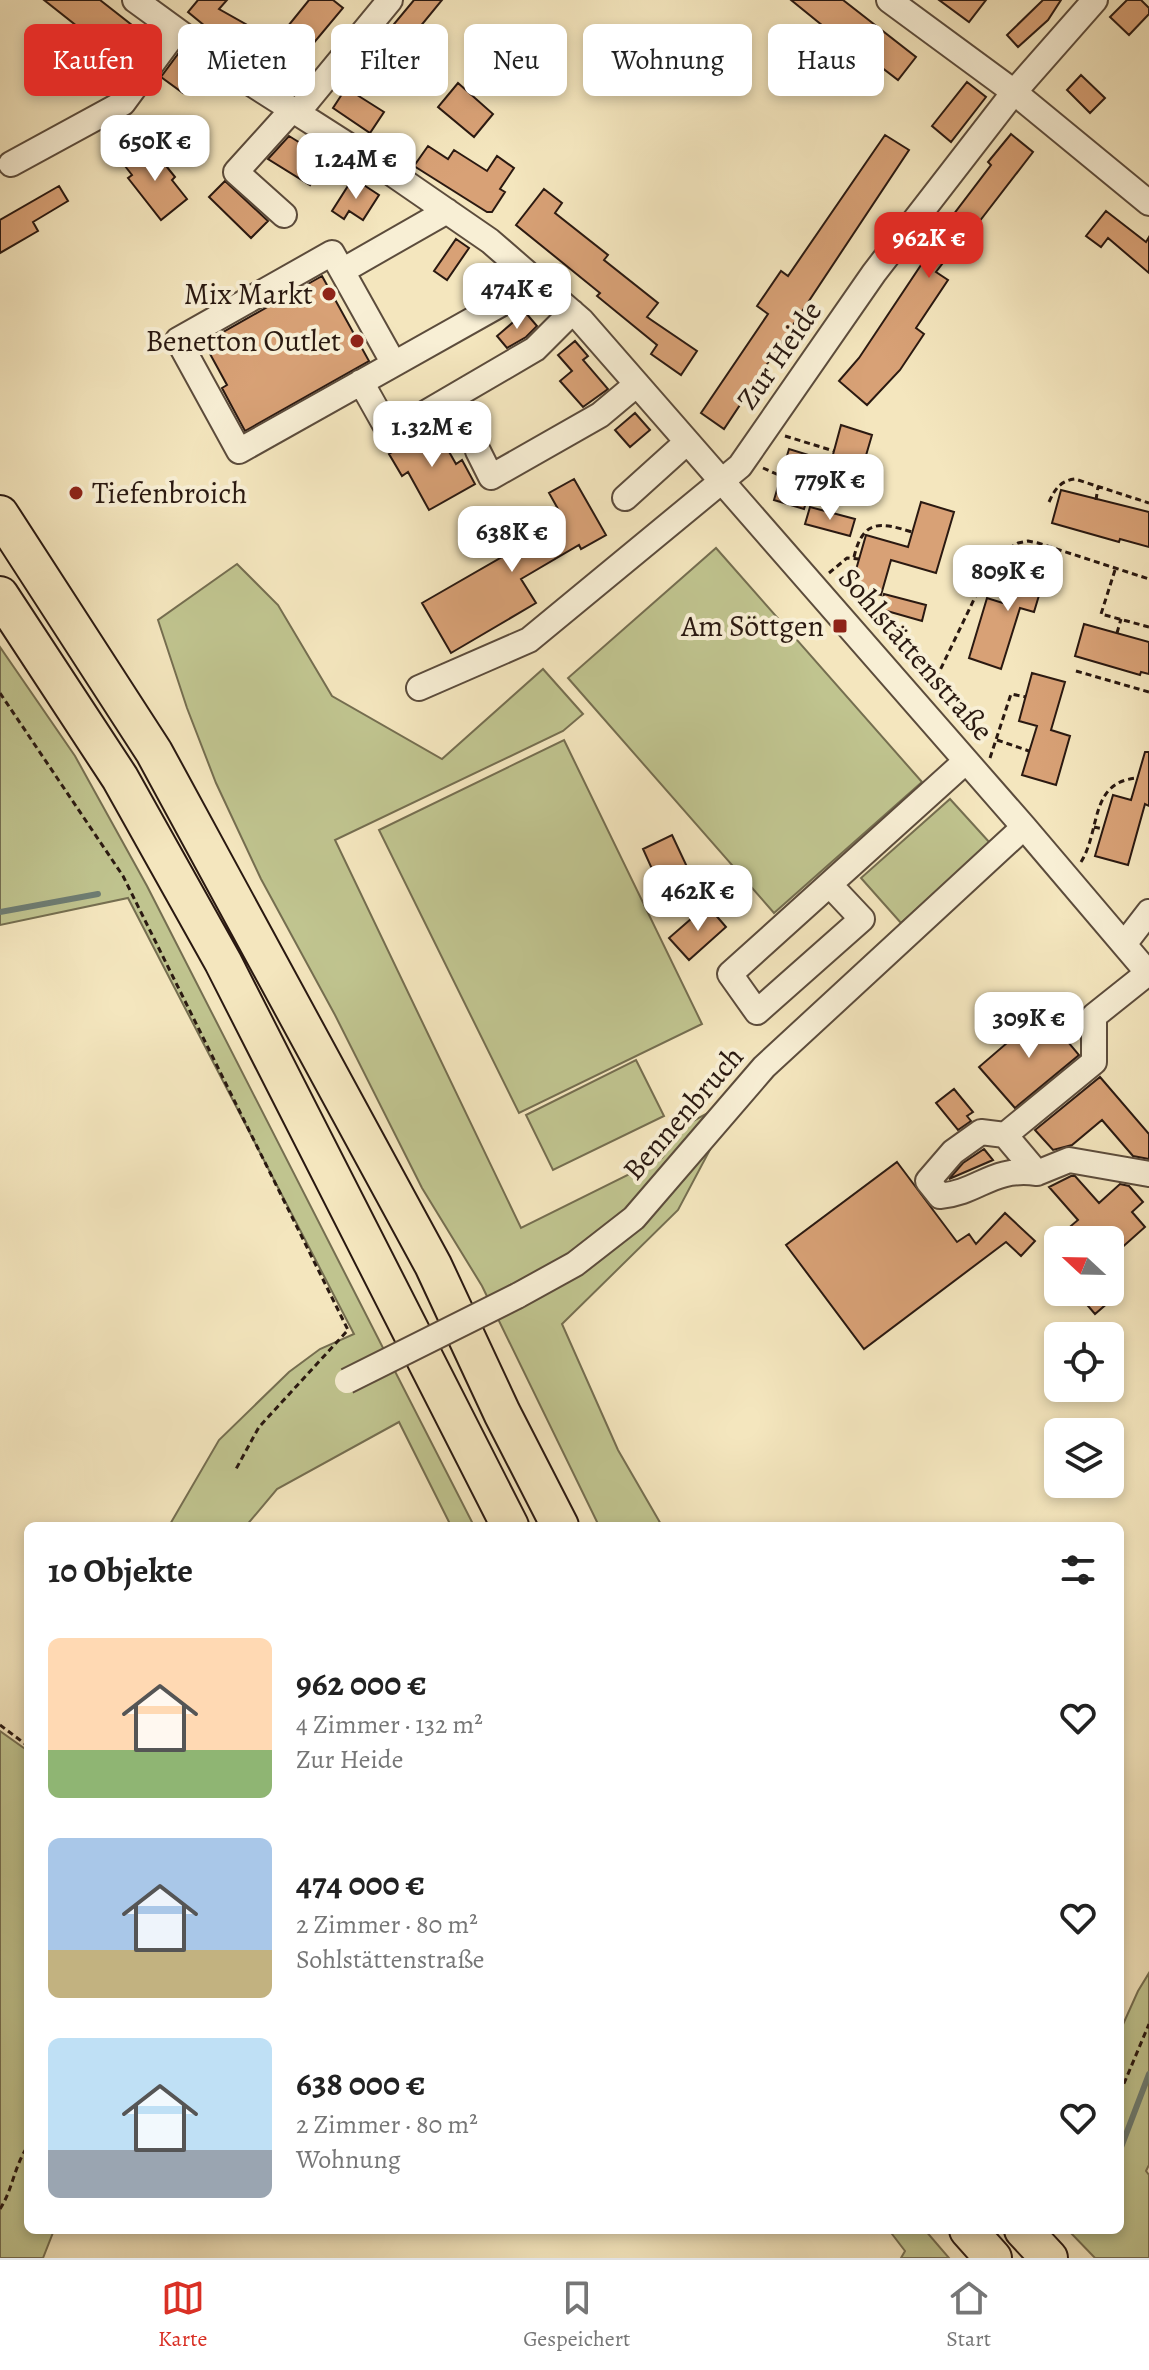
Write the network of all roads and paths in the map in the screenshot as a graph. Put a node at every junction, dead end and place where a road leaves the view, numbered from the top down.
1 (135, 0) edge
2 (390, 0) edge
3 (889, 0) edge
4 (1095, 0) edge
5 (176, 31) junction
6 (1014, 92) junction
7 (295, 112) junction
8 (11, 164) dead end
9 (1149, 203) edge
10 (447, 211) junction
11 (284, 215) dead end
12 (342, 271) junction
13 (540, 282) junction
14 (572, 312) junction
15 (394, 364) junction
16 (361, 382) junction
17 (637, 384) junction
18 (767, 430) junction
19 (687, 442) junction
20 (478, 451) dead end
21 (834, 451) dead end
22 (721, 481) junction
23 (1098, 487) junction
24 (625, 498) dead end
25 (1096, 500) dead end
26 (1049, 502) dead end
27 (1149, 503) edge
28 (0, 514) edge
29 (912, 532) dead end
30 (1115, 570) junction
31 (1149, 579) edge
32 (814, 586) junction
33 (0, 595) edge
34 (1121, 619) junction
35 (1149, 627) edge
36 (1117, 633) dead end
37 (1076, 671) dead end
38 (419, 688) dead end
39 (1149, 692) edge
40 (0, 693) edge
41 (1026, 697) dead end
42 (919, 707) junction
43 (997, 740) junction
44 (1029, 751) dead end
45 (966, 761) junction
46 (1137, 778) dead end
47 (983, 781) junction
48 (1024, 827) junction
49 (1094, 827) junction
50 (1103, 829) dead end
51 (1067, 876) junction
52 (830, 885) junction
53 (1149, 912) edge
54 (1125, 943) junction
55 (1149, 973) edge
56 (1005, 1135) junction
57 (1037, 1173) junction
58 (1149, 1174) edge
59 (347, 1381) dead end
60 (236, 1469) dead end
61 (508, 1522) edge
62 (558, 1522) edge
63 (0, 1725) edge
64 (24, 1743) edge
65 (1149, 2024) edge
66 (1124, 2083) edge
67 (24, 2153) edge
68 (0, 2209) edge
69 (972, 2234) edge
70 (1027, 2234) edge
71 (993, 2258) edge
72 (1049, 2258) edge

1 - 5 street, Sohlstättenstraße
2 - 7 street
3 - 6 street
4 - 6 street, Zur Heide
5 - 7 street, Sohlstättenstraße
5 - 8 street
6 - 9 street
6 - 18 street, Zur Heide
7 - 10 street, Sohlstättenstraße
7 - 11 street
10 - 12 street
10 - 13 street, Sohlstättenstraße
12 - 15 street
12 - 16 street
13 - 14 street, Sohlstättenstraße
13 - 15 street
14 - 16 street
14 - 17 street, Sohlstättenstraße
15 - 16 street
17 - 19 street, Sohlstättenstraße
17 - 20 street
18 - 21 path
18 - 22 street, Zur Heide
19 - 22 street, Sohlstättenstraße
19 - 24 street
22 - 32 street, Sohlstättenstraße
22 - 38 street, Zur Heide
23 - 25 path
23 - 26 path
23 - 27 path
28 - 62 highway
29 - 32 path
30 - 31 path
30 - 34 path
30 - 42 path
32 - 42 street, Sohlstättenstraße
33 - 61 highway
34 - 35 path
34 - 36 path
37 - 39 path
40 - 60 path
41 - 43 path
42 - 45 street, Sohlstättenstraße
43 - 44 path
43 - 47 path
45 - 47 street, Sohlstättenstraße
45 - 52 street
46 - 49 path
47 - 48 street, Sohlstättenstraße
48 - 51 street, Sohlstättenstraße
48 - 59 street, Bennenbruch, bridge
49 - 50 path
49 - 51 path
51 - 54 street, Sohlstättenstraße
52 - 52 street
53 - 54 street
54 - 55 street, Sohlstättenstraße
55 - 56 street
56 - 57 street
56 - 57 street
57 - 58 street
63 - 64 path
65 - 66 path
67 - 68 path
69 - 71 highway
70 - 72 highway

